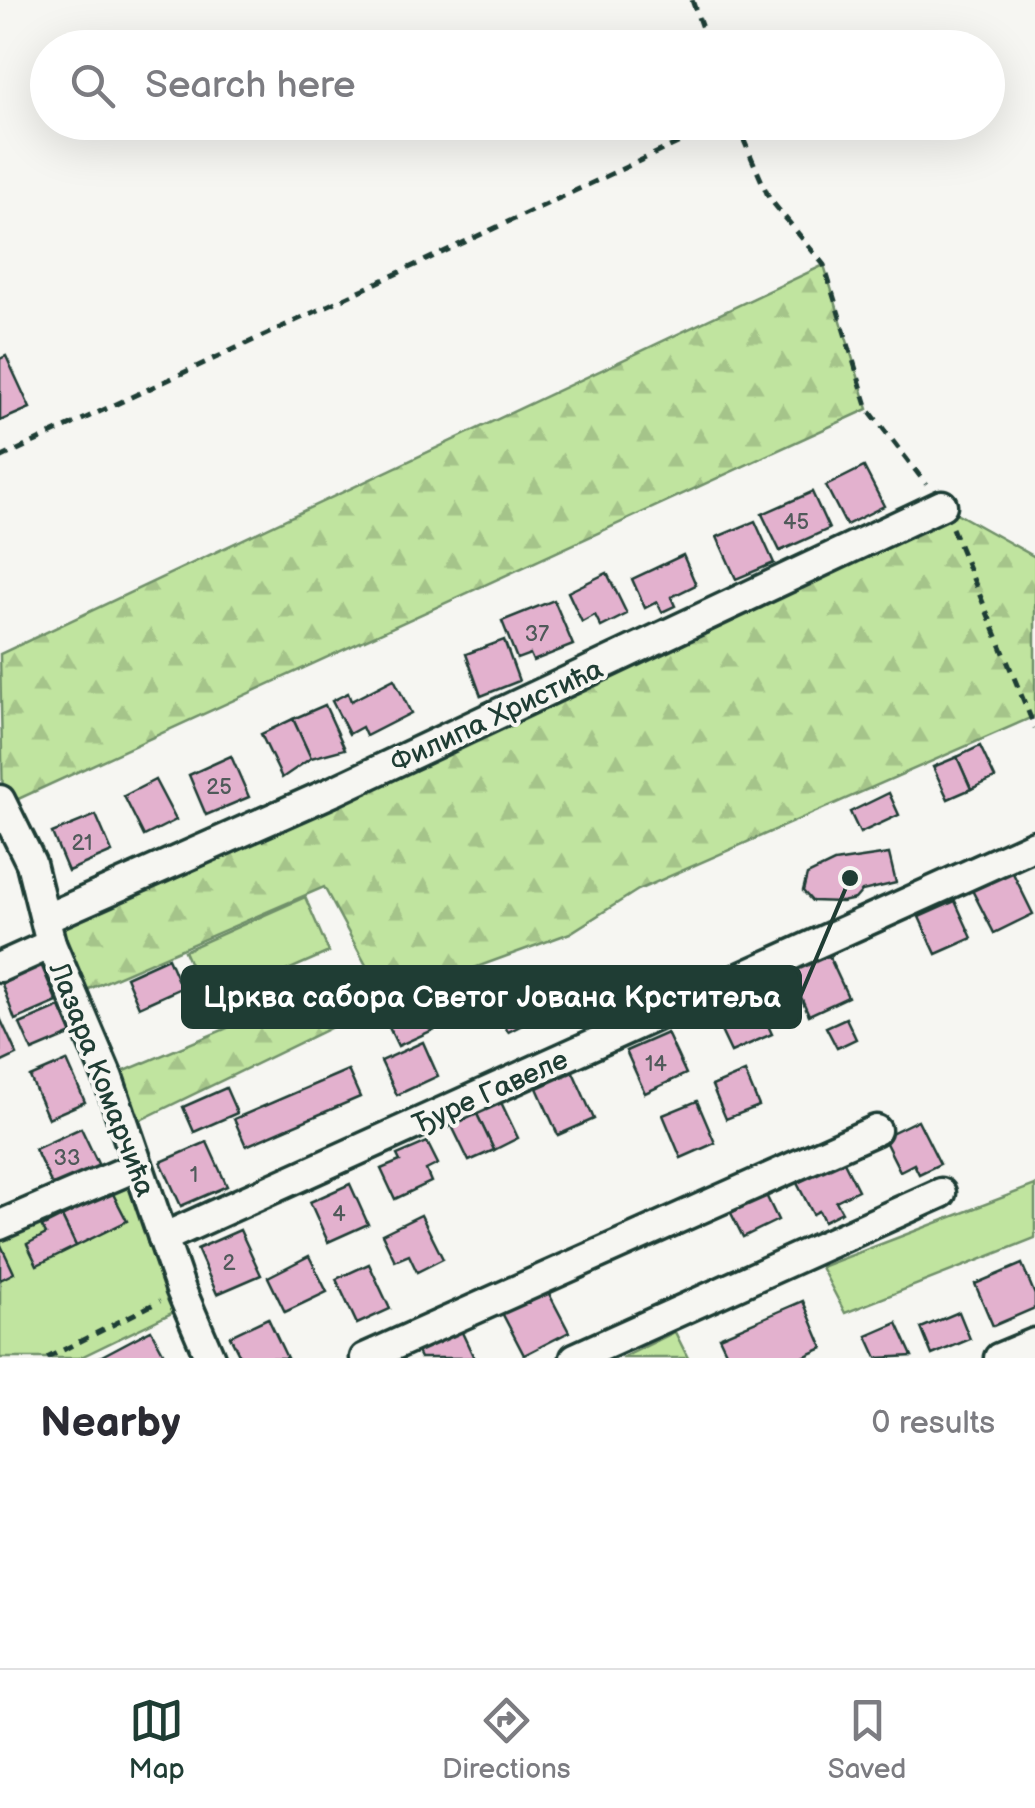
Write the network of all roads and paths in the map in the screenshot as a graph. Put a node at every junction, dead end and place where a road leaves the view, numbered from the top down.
1 (692, 0) edge
2 (703, 30) edge
3 (683, 140) edge
4 (744, 140) edge
5 (0, 458) edge
6 (942, 504) junction
7 (1035, 728) edge
8 (0, 800) edge
9 (1035, 845) edge
10 (49, 931) junction
11 (0, 967) edge
12 (876, 1130) dead end
13 (138, 1166) junction
14 (942, 1193) dead end
15 (0, 1225) edge
16 (163, 1238) junction
17 (182, 1290) junction
18 (1035, 1343) edge
19 (46, 1358) edge
20 (210, 1358) edge
21 (365, 1358) edge
22 (575, 1358) edge
23 (999, 1358) edge

1 - 2 path
3 - 5 path
4 - 6 path
6 - 7 path
6 - 10 street, Филипа Христића
8 - 10 street, Лазара Комарчића
9 - 16 street, Ђуре Гавеле
10 - 11 street, Филипа Христића
10 - 13 street, Лазара Комарчића
12 - 21 street
13 - 15 street
13 - 16 street, Лазара Комарчића
14 - 22 street
16 - 17 street, Лазара Комарчића
17 - 19 path
17 - 20 street, Лазара Комарчића
18 - 23 street

